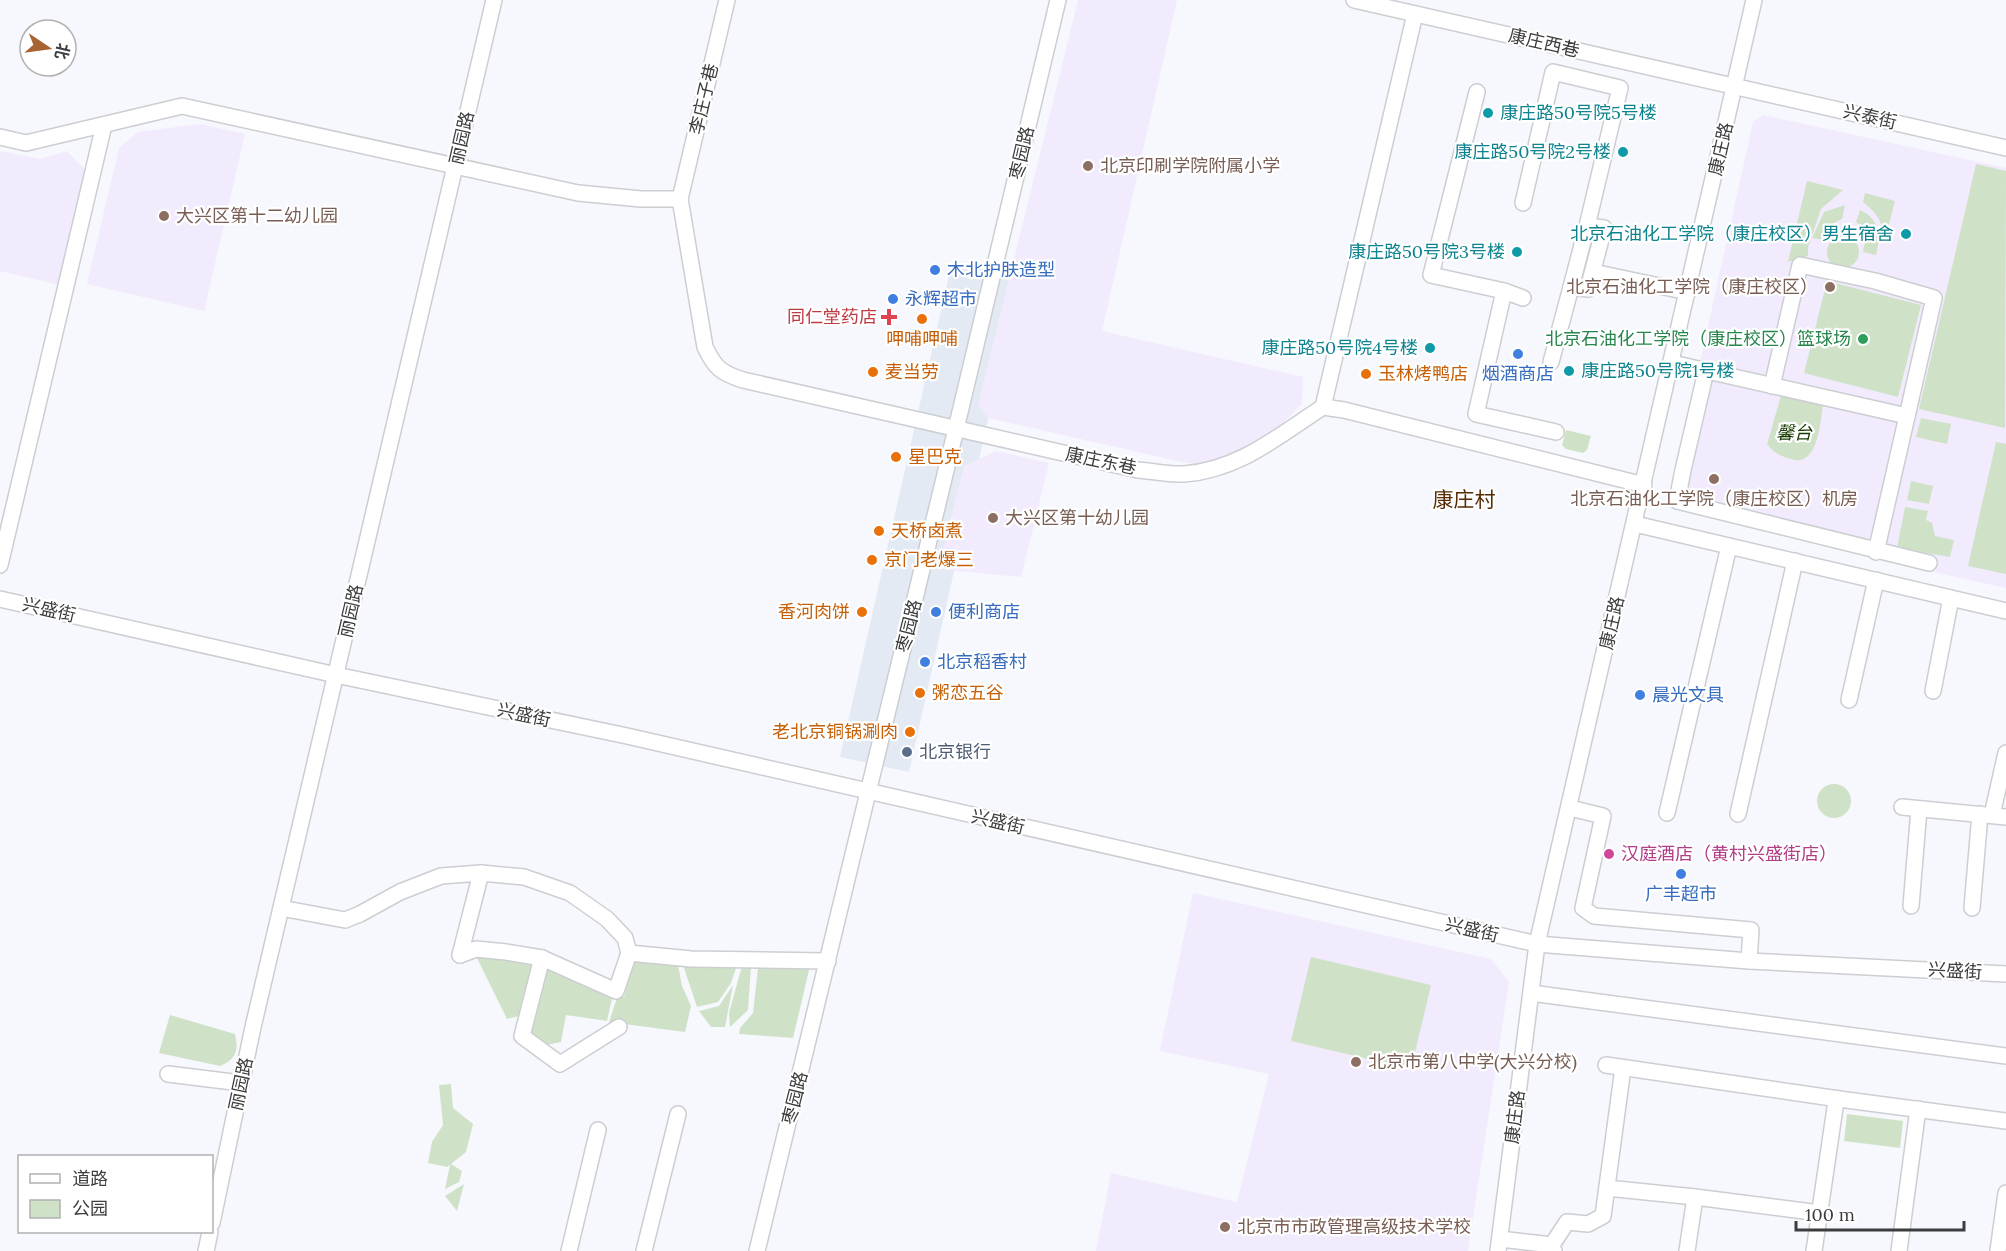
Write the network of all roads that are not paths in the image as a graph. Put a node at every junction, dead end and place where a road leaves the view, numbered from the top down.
1 (494, 0) edge
2 (727, 0) edge
3 (1058, 0) edge
4 (1354, 0) edge
5 (1754, 0) edge
6 (1415, 14) junction
7 (1735, 86) junction
8 (1477, 92) dead end
9 (104, 125) junction
10 (0, 137) edge
11 (2006, 148) edge
12 (455, 167) junction
13 (680, 199) junction
14 (1523, 203) dead end
15 (1587, 226) junction
16 (1593, 272) junction
17 (1571, 287) junction
18 (1504, 291) junction
19 (1688, 292) junction
20 (1523, 298) dead end
21 (1551, 362) dead end
22 (1672, 363) junction
23 (1706, 371) junction
24 (1772, 386) junction
25 (1323, 407) junction
26 (1907, 416) junction
27 (957, 429) junction
28 (1556, 432) dead end
29 (1644, 485) junction
30 (1635, 524) junction
31 (1729, 546) junction
32 (1876, 552) junction
33 (1795, 561) junction
34 (1929, 563) dead end
35 (0, 565) edge
36 (1876, 580) junction
37 (1952, 598) junction
38 (0, 599) edge
39 (2006, 611) edge
40 (336, 675) junction
41 (1933, 691) dead end
42 (1849, 700) dead end
43 (2006, 753) edge
44 (868, 792) junction
45 (1902, 807) dead end
46 (1569, 808) junction
47 (1919, 809) junction
48 (1667, 813) dead end
49 (1738, 814) dead end
50 (1993, 816) edge
51 (481, 873) junction
52 (1911, 906) dead end
53 (282, 908) junction
54 (1972, 908) dead end
55 (1537, 944) junction
56 (629, 953) junction
57 (542, 958) junction
58 (828, 961) junction
59 (1749, 961) junction
60 (2006, 974) edge
61 (1531, 993) junction
62 (619, 1028) dead end
63 (2006, 1056) edge
64 (1606, 1065) dead end
65 (1623, 1068) junction
66 (168, 1074) dead end
67 (241, 1083) junction
68 (1839, 1099) junction
69 (1918, 1109) junction
70 (678, 1114) dead end
71 (2006, 1120) edge
72 (598, 1130) dead end
73 (1607, 1188) junction
74 (2006, 1192) edge
75 (1695, 1197) junction
76 (1820, 1213) junction
77 (213, 1218) edge
78 (210, 1233) edge
79 (1499, 1245) edge
80 (1553, 1248) edge
81 (206, 1251) edge
82 (569, 1251) edge
83 (644, 1251) edge
84 (757, 1251) edge
85 (1687, 1251) edge
86 (1814, 1251) edge
87 (1899, 1251) edge
88 (1998, 1251) edge

1 - 12 street, 丽园路
2 - 13 street, 李庄子巷
3 - 27 street, 枣园路
4 - 6 street, 康庄西巷
5 - 7 street, 康庄路
6 - 7 street, 康庄西巷
6 - 25 street
7 - 11 street, 兴泰街
7 - 19 street, 康庄路
8 - 18 street
9 - 10 street
9 - 12 street
9 - 35 street
12 - 13 street
12 - 40 street, 丽园路
13 - 27 street, 康庄东巷
14 - 15 street
15 - 16 street
15 - 17 street
16 - 17 street
16 - 19 street
17 - 21 street
18 - 20 street
18 - 28 street
19 - 22 street, 康庄路
22 - 23 street
22 - 29 street, 康庄路
23 - 24 street
23 - 32 street
24 - 26 street
24 - 26 street
25 - 27 street, 康庄东巷
25 - 29 street
26 - 32 street
27 - 44 street, 枣园路
29 - 30 street, 康庄路
30 - 31 street
30 - 46 street, 康庄路
31 - 33 street
31 - 48 street
32 - 34 street
33 - 36 street
33 - 49 street
36 - 37 street
36 - 42 street
37 - 39 street
37 - 41 street
38 - 40 street, 兴盛街
40 - 44 street, 兴盛街
40 - 53 street, 丽园路
43 - 50 street
44 - 55 street, 兴盛街
44 - 58 street, 枣园路
45 - 47 street
46 - 55 street, 康庄路
46 - 59 street
47 - 50 street
47 - 52 street
50 - 54 street
51 - 53 street
51 - 56 street
51 - 57 street
53 - 67 street, 丽园路
55 - 59 street, 兴盛街
55 - 61 street, 康庄路
56 - 57 street
56 - 58 street
57 - 62 street
58 - 84 street, 枣园路
59 - 60 street, 兴盛街
61 - 63 street
61 - 79 street, 康庄路
64 - 65 street
65 - 68 street
65 - 73 street
66 - 67 street
67 - 77 street, 丽园路
68 - 69 street
68 - 76 street
69 - 71 street
69 - 87 street
70 - 83 street
72 - 82 street
73 - 75 street
73 - 80 street
74 - 88 street
75 - 76 street
75 - 85 street
76 - 86 street
78 - 81 street
79 - 80 street

